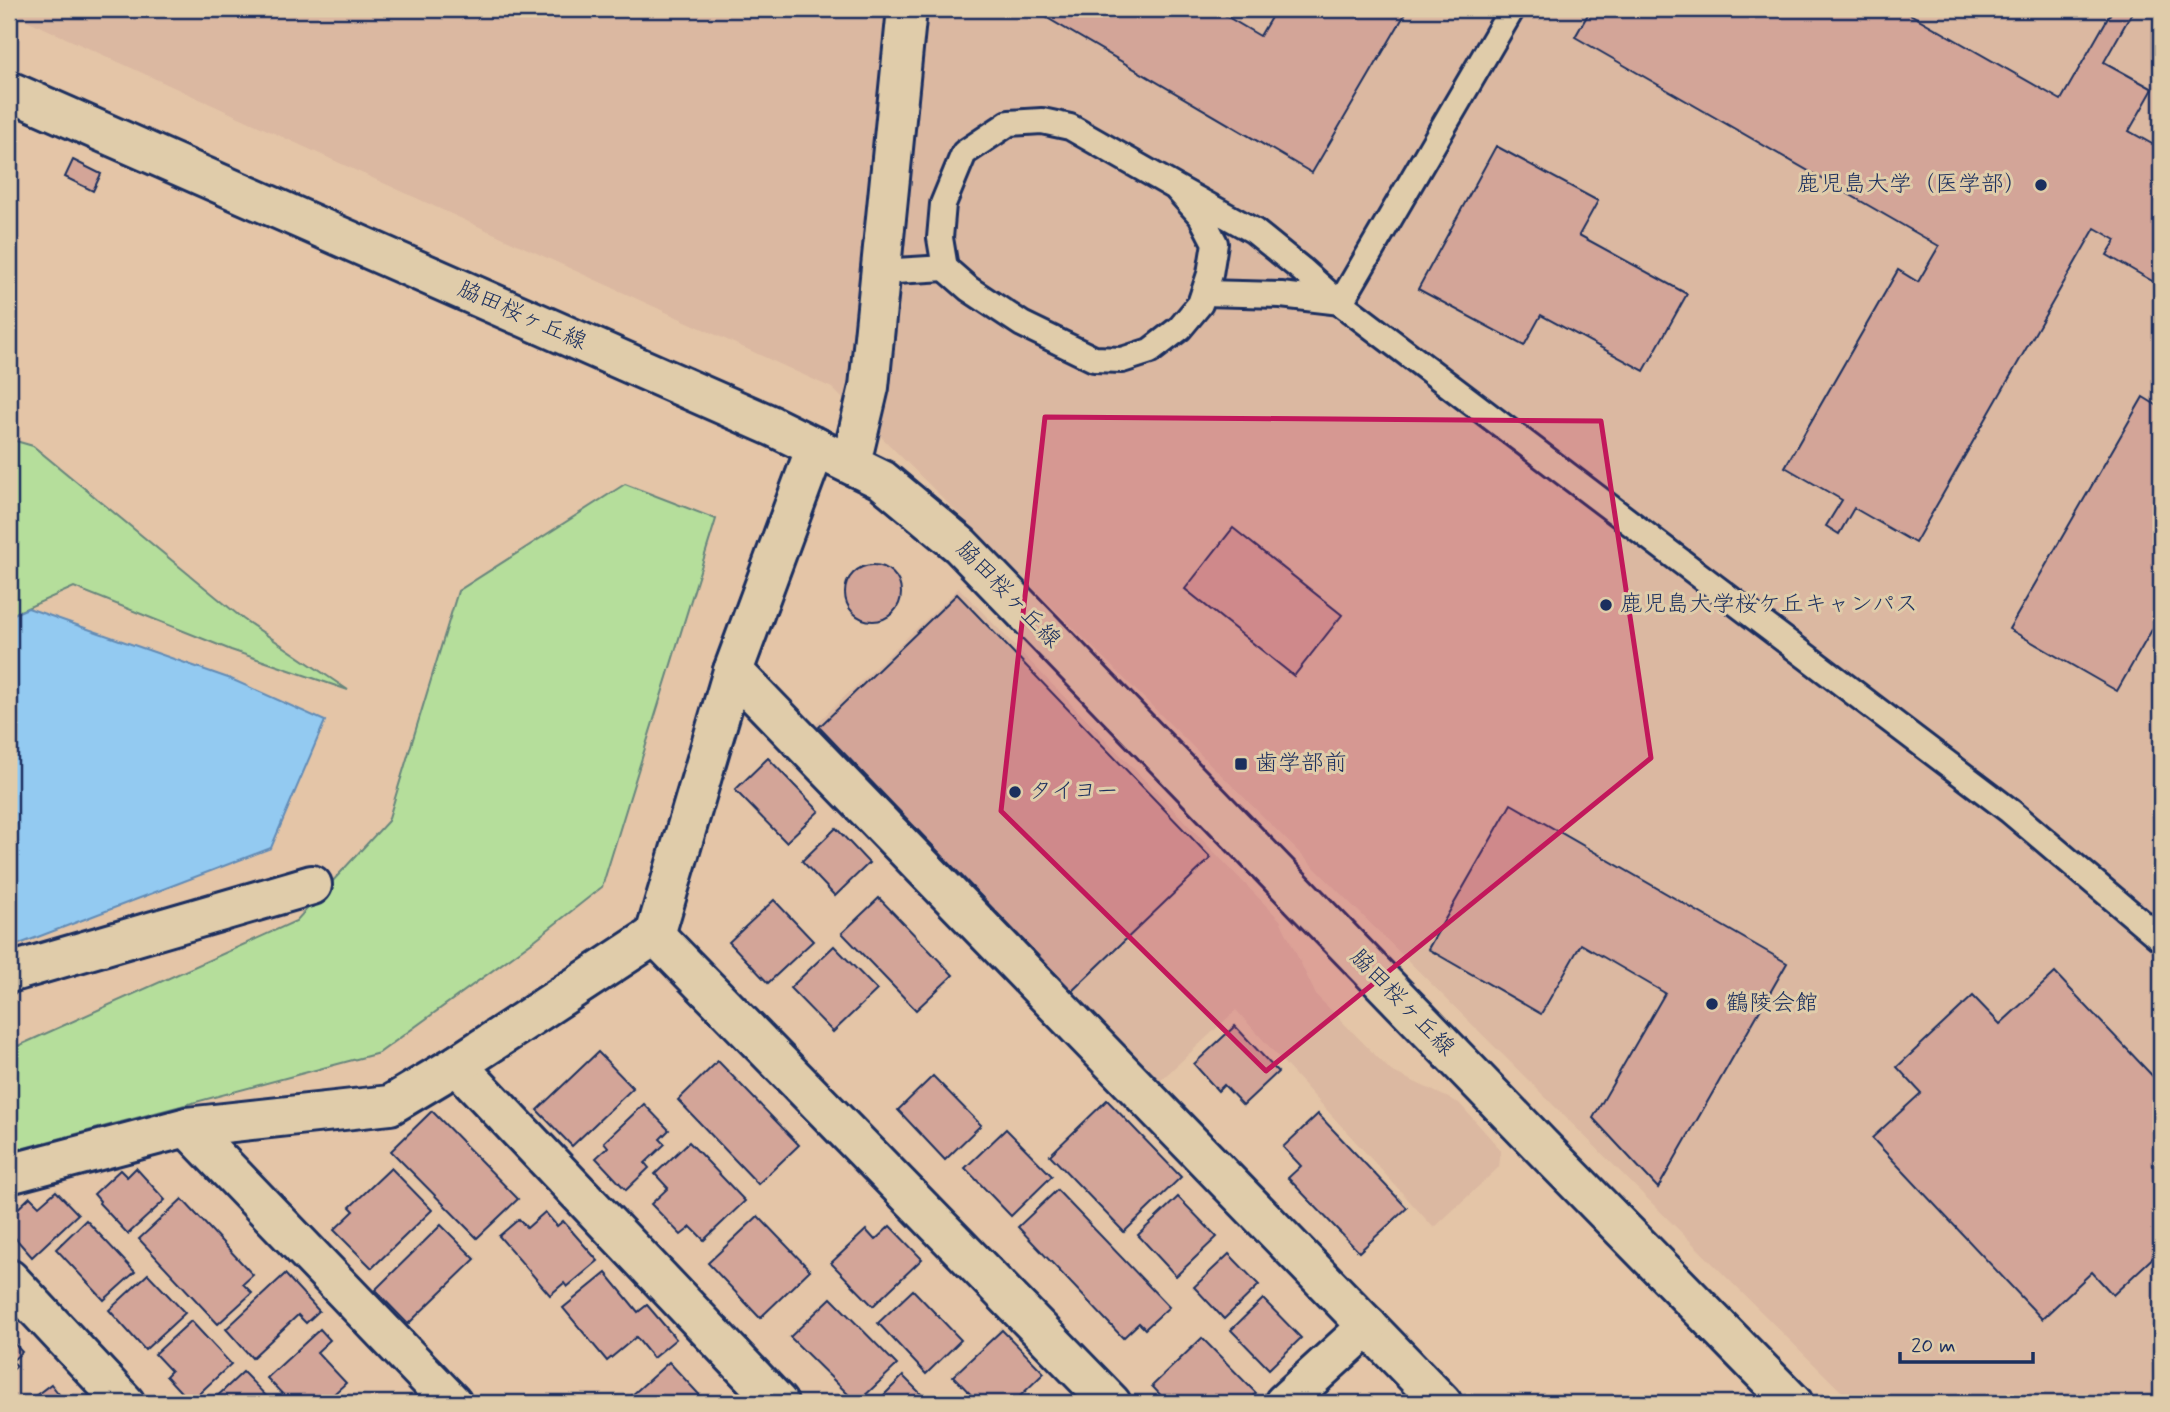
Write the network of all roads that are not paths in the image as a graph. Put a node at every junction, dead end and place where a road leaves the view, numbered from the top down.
1 (907, 9) edge
2 (1512, 9) edge
3 (9, 91) edge
4 (1175, 187) junction
5 (945, 268) junction
6 (880, 272) junction
7 (1204, 293) junction
8 (1341, 302) junction
9 (816, 447) junction
10 (851, 463) junction
11 (733, 671) junction
12 (312, 885) dead end
13 (655, 935) junction
14 (2161, 939) edge
15 (9, 973) edge
16 (457, 1065) junction
17 (187, 1127) junction
18 (9, 1174) edge
19 (9, 1279) edge
20 (1368, 1326) junction
21 (125, 1403) edge
22 (452, 1403) edge
23 (778, 1403) edge
24 (1111, 1403) edge
25 (1284, 1403) edge
26 (1442, 1403) edge
27 (1793, 1403) edge

1 - 6 street
2 - 8 lane
3 - 9 street, 脇田桜ヶ丘線
4 - 5 lane
4 - 7 lane
4 - 8 lane
5 - 6 lane
5 - 7 lane
6 - 10 street
7 - 8 lane
8 - 14 lane
9 - 10 street, 脇田桜ヶ丘線
9 - 11 street
10 - 27 street, 脇田桜ヶ丘線
11 - 13 street
11 - 20 street
12 - 15 street
13 - 16 street
13 - 24 street
16 - 17 street
16 - 23 street
17 - 18 street
17 - 22 street
19 - 21 street
20 - 25 street
20 - 26 street

